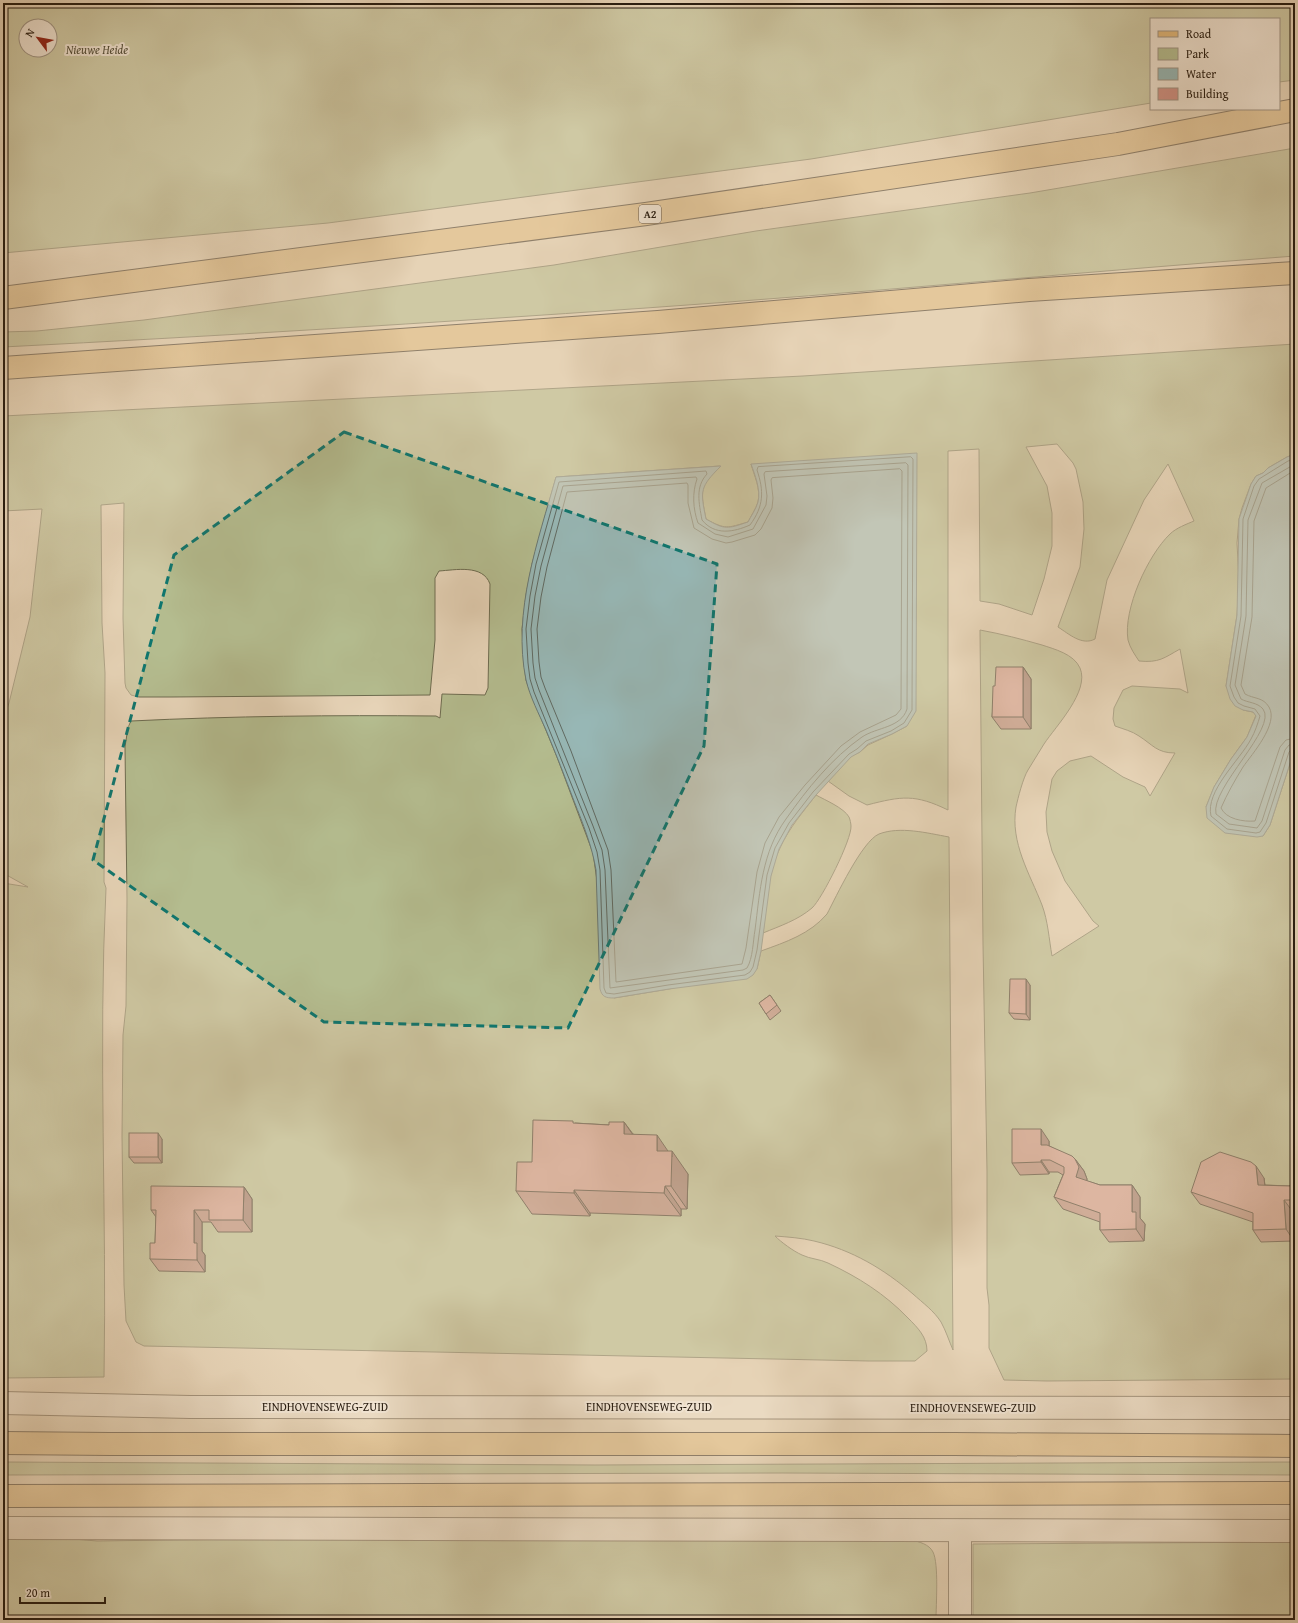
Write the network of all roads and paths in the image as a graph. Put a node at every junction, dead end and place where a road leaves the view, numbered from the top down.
1 (1295, 110) edge
2 (1295, 273) edge
3 (3, 298) edge
4 (3, 368) edge
5 (3, 1403) edge
6 (1295, 1408) edge
7 (3, 1443) edge
8 (1295, 1446) edge
9 (1295, 1493) edge
10 (3, 1496) edge
11 (3, 1528) edge
12 (960, 1531) junction
13 (1295, 1531) edge
14 (960, 1620) edge

1 - 3 main road, A2
2 - 4 main road
5 - 6 street, EINDHOVENSEWEG-ZUID
7 - 8 main road
9 - 10 main road
11 - 12 street
12 - 13 street
12 - 14 street

